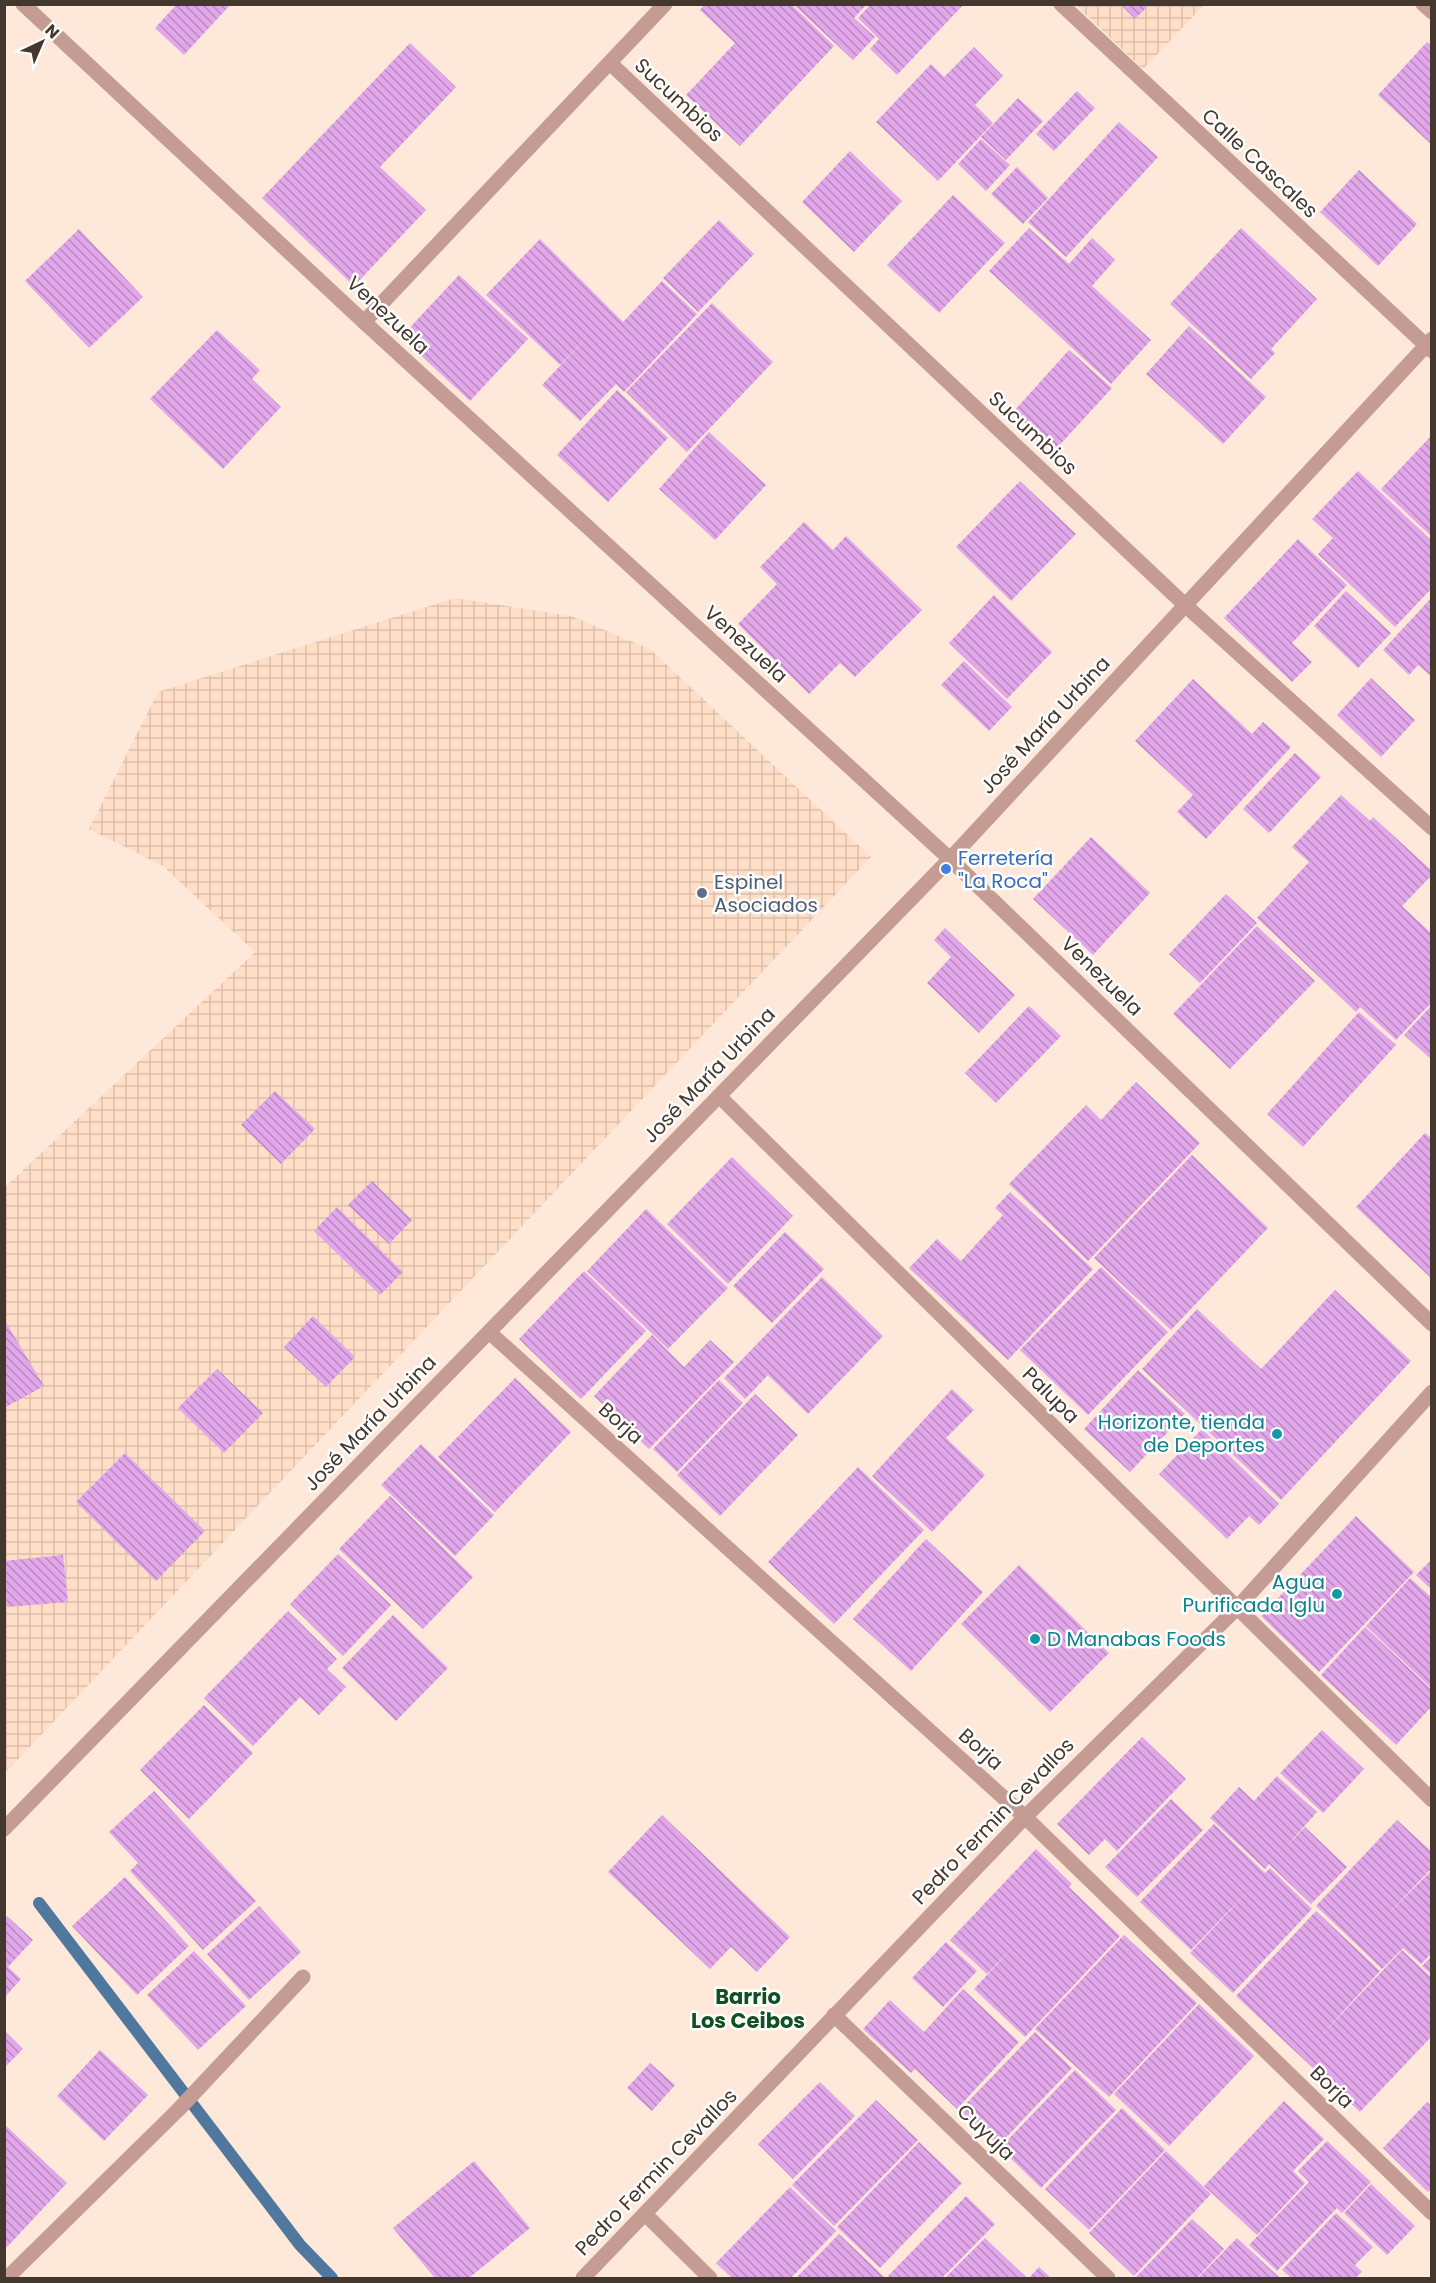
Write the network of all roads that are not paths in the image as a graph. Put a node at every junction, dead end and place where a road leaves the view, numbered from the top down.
1 (23, 4) edge
2 (665, 4) edge
3 (1061, 4) edge
4 (1423, 4) edge
5 (1431, 12) edge
6 (611, 64) junction
7 (364, 322) junction
8 (1429, 346) edge
9 (1185, 605) junction
10 (1431, 828) edge
11 (950, 859) junction
12 (718, 1096) junction
13 (1431, 1324) edge
14 (489, 1332) junction
15 (1431, 1392) edge
16 (1237, 1608) junction
17 (1431, 1800) edge
18 (1025, 1817) junction
19 (4, 1829) edge
20 (303, 1977) dead end
21 (834, 2015) junction
22 (1431, 2213) edge
23 (645, 2214) junction
24 (6, 2278) edge
25 (584, 2278) edge
26 (710, 2278) edge
27 (1108, 2278) edge

1 - 7 street, Venezuela
2 - 6 street
3 - 8 street, Calle Cascales
4 - 5 street
6 - 7 street
6 - 9 street, Sucumbios
7 - 11 street, Venezuela
8 - 9 street, José María Urbina
9 - 10 street, Sucumbios
9 - 11 street, José María Urbina
11 - 12 street, José María Urbina
11 - 13 street, Venezuela
12 - 14 street, José María Urbina
12 - 16 street, Palupa
14 - 18 street, Borja
14 - 19 street, José María Urbina
15 - 16 street, Pedro Fermin Cevallos
16 - 17 street, Palupa
16 - 18 street, Pedro Fermin Cevallos
18 - 21 street, Pedro Fermin Cevallos
18 - 22 street, Borja
20 - 24 street
21 - 23 street, Pedro Fermin Cevallos
21 - 27 street, Cuyuja
23 - 25 street, Pedro Fermin Cevallos
23 - 26 street

